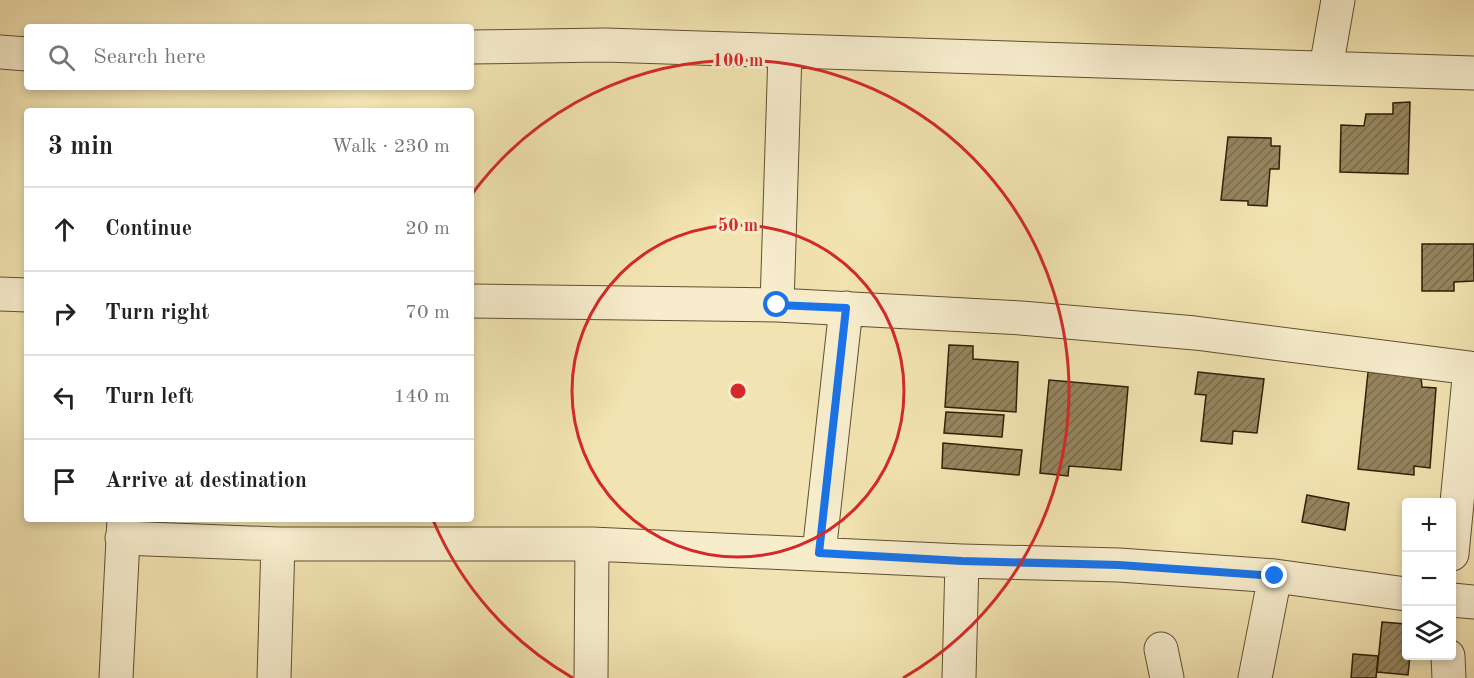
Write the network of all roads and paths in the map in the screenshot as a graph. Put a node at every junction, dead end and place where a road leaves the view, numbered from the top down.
1 (1338, 0) edge
2 (474, 47) edge
3 (0, 52) edge
4 (785, 52) junction
5 (24, 54) edge
6 (1326, 68) junction
7 (1474, 73) edge
8 (0, 294) edge
9 (24, 295) edge
10 (474, 301) edge
11 (777, 305) junction
12 (846, 308) junction
13 (1472, 368) edge
14 (123, 528) edge
15 (278, 544) junction
16 (592, 544) junction
17 (1452, 552) edge
18 (819, 553) junction
19 (962, 561) junction
20 (1275, 576) junction
21 (1402, 593) edge
22 (1456, 600) edge
23 (1474, 602) edge
24 (1448, 660) edge
25 (116, 678) edge
26 (274, 678) edge
27 (591, 678) edge
28 (959, 678) edge
29 (1255, 678) edge
30 (1449, 678) edge

1 - 6 street
2 - 4 street
3 - 5 street
4 - 6 street
4 - 11 street
6 - 7 street
8 - 9 street
10 - 11 street
11 - 12 street
12 - 13 street
12 - 18 street
13 - 17 street
14 - 15 street
14 - 25 street
15 - 16 street
15 - 26 street
16 - 18 street
16 - 27 street
18 - 19 street
19 - 20 street
19 - 28 street
20 - 21 street
20 - 29 street
22 - 23 street
24 - 30 street

